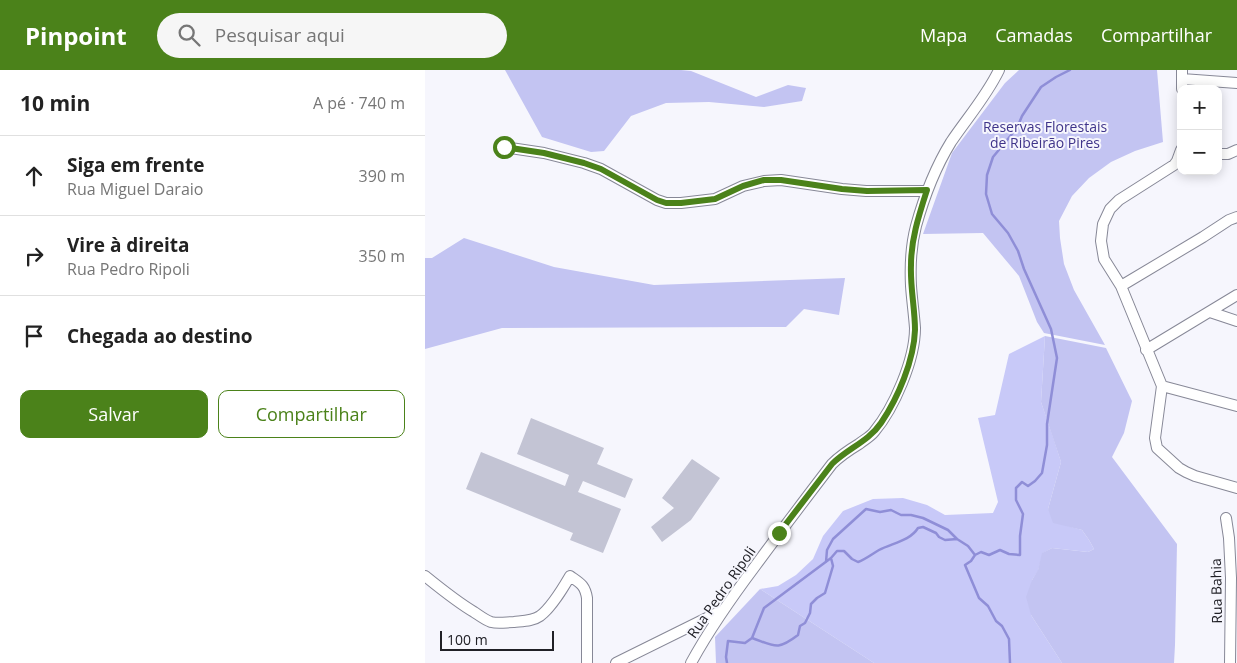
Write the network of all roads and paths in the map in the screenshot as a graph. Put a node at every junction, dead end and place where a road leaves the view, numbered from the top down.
1 (999, 70) edge
2 (1182, 79) edge
3 (1237, 82) edge
4 (504, 147) dead end
5 (1237, 150) edge
6 (1222, 154) edge
7 (1177, 160) edge
8 (927, 190) junction
9 (1237, 217) edge
10 (1121, 286) junction
11 (1237, 295) edge
12 (1210, 312) junction
13 (1237, 321) edge
14 (1147, 350) junction
15 (1161, 386) junction
16 (1237, 406) edge
17 (1237, 488) edge
18 (1226, 518) dead end
19 (425, 576) edge
20 (1234, 579) edge
21 (722, 610) junction
22 (587, 663) edge
23 (616, 663) edge
24 (691, 663) edge
25 (1230, 663) edge

1 - 8 street, Rua Pedro Ripoli
2 - 3 street
4 - 8 street
5 - 6 street
7 - 10 street
8 - 21 street, Rua Pedro Ripoli
9 - 10 street
10 - 14 street
11 - 12 street
12 - 13 street
12 - 14 street
14 - 15 street
15 - 16 street
15 - 17 street
18 - 20 street, Rua Bahia
19 - 22 street
20 - 25 street, Rua Bahia
21 - 23 street
21 - 24 street, Rua Pedro Ripoli

